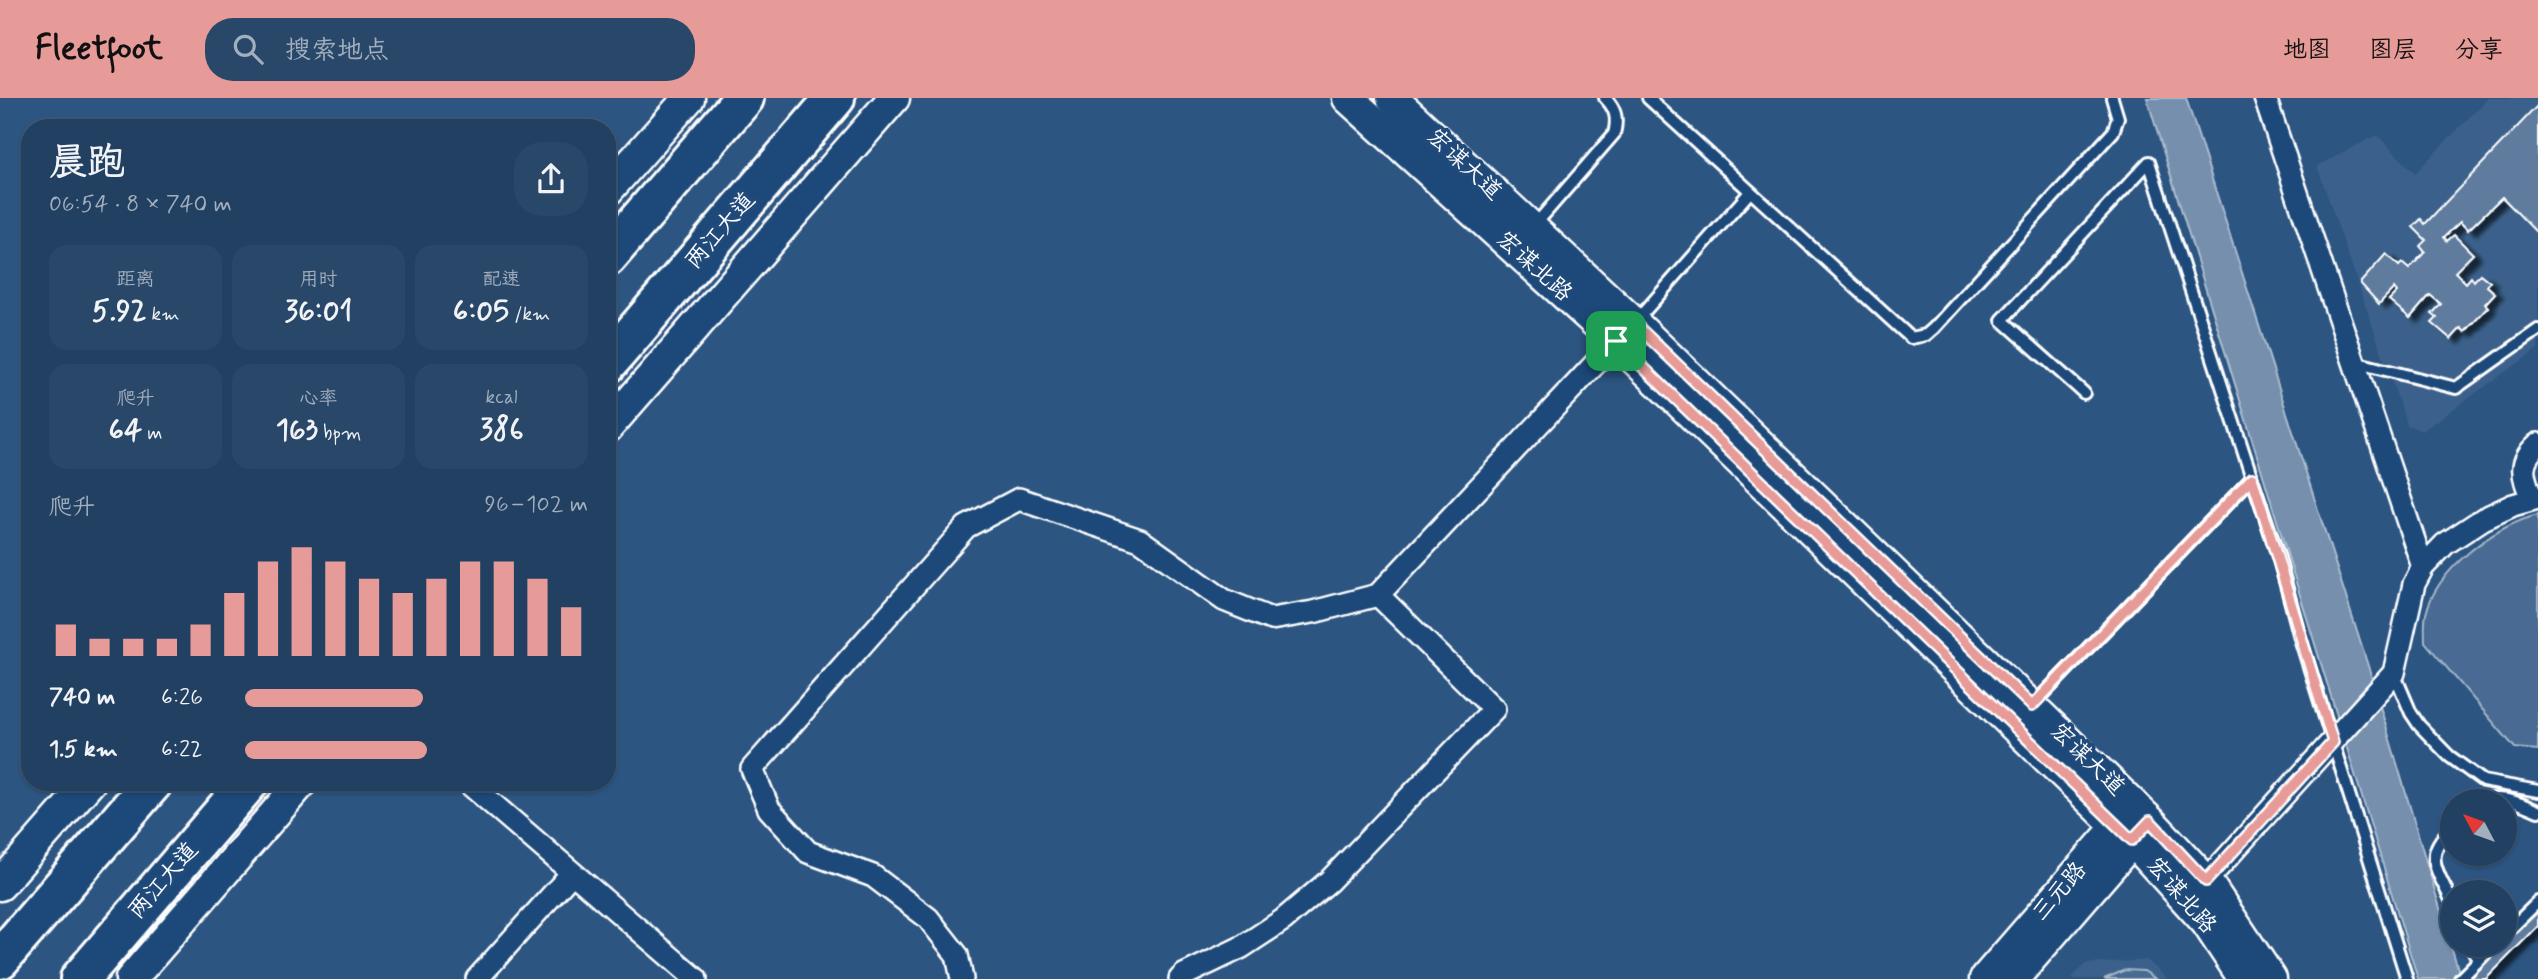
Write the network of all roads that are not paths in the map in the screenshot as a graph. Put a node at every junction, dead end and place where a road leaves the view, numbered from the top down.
1 (690, 98) edge
2 (744, 98) edge
3 (835, 98) edge
4 (894, 98) edge
5 (1348, 98) edge
6 (1392, 98) edge
7 (1605, 98) edge
8 (1648, 98) edge
9 (2112, 98) edge
10 (2265, 98) edge
11 (616, 181) edge
12 (1750, 191) junction
13 (1532, 229) junction
14 (616, 247) edge
15 (2538, 330) edge
16 (1625, 332) junction
17 (616, 354) edge
18 (2354, 362) junction
19 (2084, 393) dead end
20 (616, 418) edge
21 (2538, 444) edge
22 (2252, 478) junction
23 (2535, 499) edge
24 (2423, 567) junction
25 (1378, 595) junction
26 (2394, 673) junction
27 (2032, 706) junction
28 (2333, 742) junction
29 (82, 791) edge
30 (145, 791) edge
31 (241, 791) edge
32 (294, 791) edge
33 (477, 791) edge
34 (2538, 791) edge
35 (2517, 804) edge
36 (2538, 811) edge
37 (2134, 823) junction
38 (2440, 841) edge
39 (572, 873) junction
40 (2442, 880) edge
41 (2206, 881) junction
42 (0, 885) edge
43 (2538, 902) edge
44 (2517, 922) edge
45 (2474, 957) edge
46 (2482, 957) edge
47 (0, 959) edge
48 (2476, 963) junction
49 (80, 979) edge
50 (131, 979) edge
51 (477, 979) edge
52 (696, 979) edge
53 (962, 979) edge
54 (1180, 979) edge
55 (1985, 979) edge
56 (2014, 979) edge
57 (2244, 979) edge
58 (2271, 979) edge
59 (2407, 979) edge
60 (2460, 979) edge

1 - 11 main road
2 - 14 highway
3 - 17 highway, 两江大道
4 - 20 main road
5 - 16 main road, 宏谋北路
6 - 13 main road, 宏谋大道
7 - 13 lane
8 - 12 lane
9 - 12 lane
10 - 18 street
12 - 16 lane
13 - 16 main road, 宏谋大道
15 - 18 lane
16 - 25 street
16 - 27 main road, 宏谋大道
16 - 37 main road, 宏谋北路
18 - 24 street
19 - 22 lane
21 - 23 street
22 - 27 lane
22 - 28 lane
23 - 24 street
24 - 26 street
25 - 53 street
25 - 54 street
26 - 28 street
26 - 34 lane
27 - 37 main road, 宏谋大道
28 - 41 street
28 - 59 lane
29 - 42 main road
30 - 47 highway
31 - 49 highway, 两江大道
32 - 50 main road
33 - 39 street
35 - 36 lane
37 - 41 main road, 宏谋大道
37 - 55 main road, 三元路
37 - 56 main road, 三元路
37 - 57 main road, 宏谋北路
38 - 40 lane
39 - 51 street
39 - 52 street
41 - 58 main road, 宏谋大道
43 - 44 lane
45 - 48 lane
46 - 48 lane
48 - 60 lane

